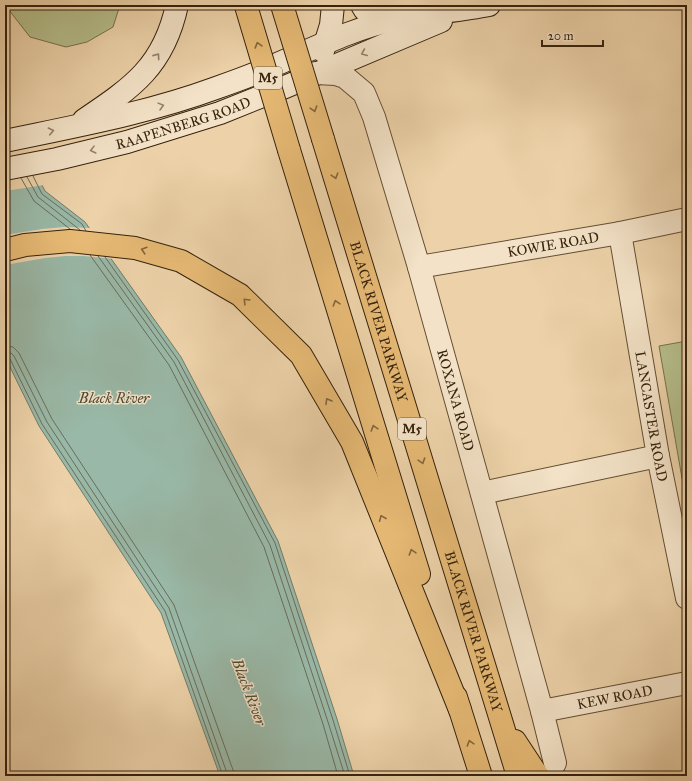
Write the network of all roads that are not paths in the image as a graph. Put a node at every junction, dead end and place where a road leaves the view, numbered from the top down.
1 (177, 5) edge
2 (246, 5) edge
3 (282, 5) edge
4 (333, 5) edge
5 (362, 5) edge
6 (489, 5) edge
7 (466, 10) junction
8 (397, 19) junction
9 (326, 43) junction
10 (315, 73) junction
11 (74, 126) junction
12 (5, 141) edge
13 (5, 169) edge
14 (687, 219) edge
15 (620, 233) junction
16 (5, 250) edge
17 (419, 267) junction
18 (658, 456) junction
19 (482, 493) junction
20 (687, 598) edge
21 (687, 684) edge
22 (460, 710) junction
23 (542, 710) junction
24 (501, 720) junction
25 (555, 763) dead end
26 (480, 776) edge
27 (518, 776) edge
28 (538, 776) edge

11 -> 1 street
22 -> 2 highway, M5, bridge
3 -> 24 highway, BLACK RIVER PARKWAY / M5, bridge
4 - 9 street
5 - 8 street
6 - 7 street, RAAPENBERG ROAD
7 - 8 street, RAAPENBERG ROAD
7 -> 10 street, RAAPENBERG ROAD
8 - 9 street, RAAPENBERG ROAD
9 - 10 street
11 -> 9 street, RAAPENBERG ROAD
10 -> 13 street, RAAPENBERG ROAD
10 - 17 street, ROXANA ROAD
12 -> 11 street, RAAPENBERG ROAD
14 - 15 street, KOWIE ROAD
15 - 17 street, KOWIE ROAD
15 - 18 street, LANCASTER ROAD
22 -> 16 highway
17 - 19 street, ROXANA ROAD
18 - 19 street
18 - 20 street, LANCASTER ROAD
19 - 23 street, ROXANA ROAD
21 - 23 street, KEW ROAD
26 -> 22 highway, M5
23 - 25 street, ROXANA ROAD
24 - 27 highway, BLACK RIVER PARKWAY / M5
24 - 28 highway

